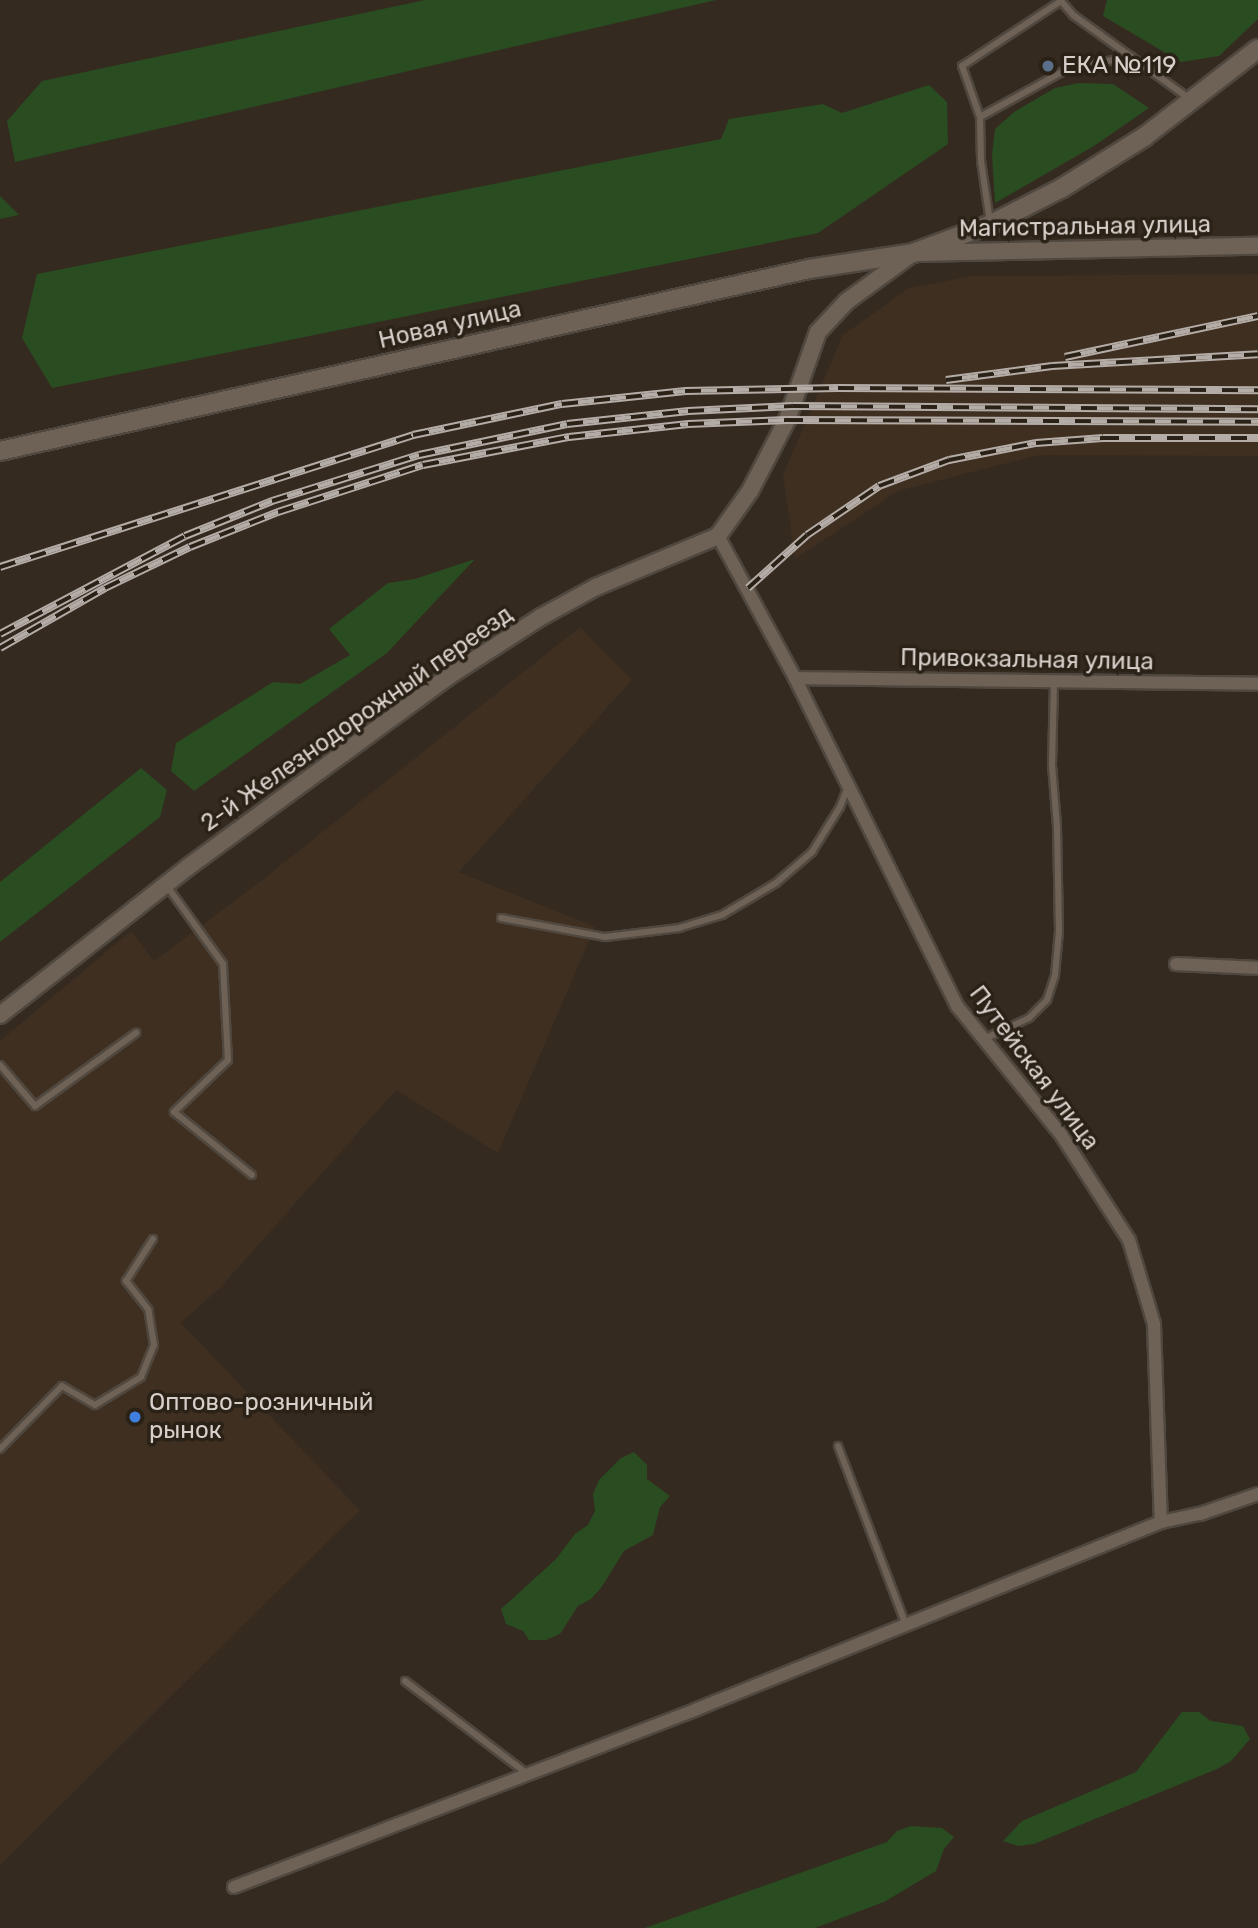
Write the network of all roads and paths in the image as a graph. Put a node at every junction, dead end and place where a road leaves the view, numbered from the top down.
1 (1258, 49) edge
2 (1132, 57) junction
3 (1192, 100) junction
4 (980, 117) junction
5 (991, 224) junction
6 (1258, 246) edge
7 (913, 253) junction
8 (0, 451) edge
9 (718, 536) junction
10 (795, 678) junction
11 (1054, 681) junction
12 (1258, 684) edge
13 (849, 786) junction
14 (165, 884) junction
15 (501, 918) dead end
16 (1176, 964) dead end
17 (1258, 968) edge
18 (0, 1015) edge
19 (136, 1033) dead end
20 (984, 1039) junction
21 (0, 1065) edge
22 (252, 1175) dead end
23 (153, 1239) dead end
24 (838, 1446) dead end
25 (0, 1449) edge
26 (1258, 1494) edge
27 (1161, 1522) junction
28 (906, 1625) junction
29 (405, 1681) dead end
30 (527, 1774) junction
31 (234, 1887) dead end

1 - 3 main road, Новая улица
2 - 3 lane
2 - 4 lane
2 - 4 lane
3 - 5 main road, Новая улица
4 - 5 lane
5 - 7 main road, Новая улица
6 - 7 street, Магистральная улица
7 - 8 main road, Новая улица
7 - 9 street
9 - 10 street, Путейская улица
9 - 14 street, 2-й Железнодорожный переезд
10 - 11 street, Привокзальная улица
10 - 13 street, Путейская улица
11 - 12 street, Привокзальная улица
11 - 20 lane
13 - 15 lane
13 - 20 street, Путейская улица
14 - 18 street, 2-й Железнодорожный переезд
14 - 22 lane
16 - 17 street
19 - 21 lane
20 - 27 street, Путейская улица
23 - 25 lane
24 - 28 lane
26 - 27 street
27 - 28 street
28 - 30 street
29 - 30 lane
30 - 31 street

